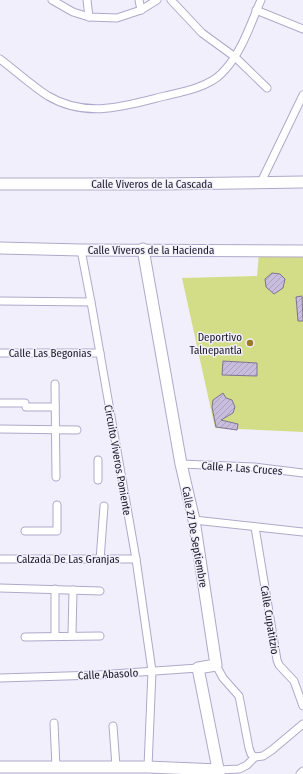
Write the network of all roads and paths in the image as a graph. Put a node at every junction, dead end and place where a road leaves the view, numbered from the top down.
1 (52, 0) edge
2 (87, 0) edge
3 (139, 0) edge
4 (157, 0) edge
5 (171, 0) edge
6 (261, 0) edge
7 (141, 10) junction
8 (256, 10) junction
9 (89, 17) junction
10 (303, 29) edge
11 (235, 57) junction
12 (0, 59) edge
13 (267, 88) dead end
14 (303, 96) edge
15 (261, 182) junction
16 (303, 182) edge
17 (0, 184) edge
18 (0, 248) edge
19 (143, 249) junction
20 (81, 250) junction
21 (303, 250) edge
22 (0, 302) edge
23 (91, 302) junction
24 (0, 353) edge
25 (100, 353) junction
26 (55, 384) dead end
27 (0, 403) edge
28 (55, 407) junction
29 (0, 429) edge
30 (56, 430) junction
31 (77, 430) dead end
32 (98, 460) dead end
33 (181, 464) junction
34 (303, 473) edge
35 (56, 477) dead end
36 (98, 480) dead end
37 (57, 505) dead end
38 (104, 506) dead end
39 (194, 520) junction
40 (255, 527) junction
41 (25, 531) dead end
42 (303, 532) edge
43 (0, 559) edge
44 (136, 559) junction
45 (100, 560) junction
46 (0, 588) edge
47 (55, 590) junction
48 (73, 590) junction
49 (100, 591) dead end
50 (72, 635) junction
51 (55, 636) junction
52 (100, 636) dead end
53 (26, 637) dead end
54 (216, 665) junction
55 (198, 668) junction
56 (152, 671) junction
57 (0, 678) edge
58 (303, 706) edge
59 (54, 723) dead end
60 (303, 724) edge
61 (113, 726) dead end
62 (256, 758) junction
63 (116, 766) junction
64 (148, 766) junction
65 (0, 767) edge
66 (56, 767) junction
67 (303, 771) edge
68 (219, 772) edge
69 (300, 774) edge

1 - 9 street
2 - 9 street
3 - 7 street
4 - 7 street
5 - 11 street
6 - 8 street
7 - 9 street
8 - 10 street
8 - 11 street
11 - 12 street
11 - 13 street
14 - 15 street
15 - 16 street, Calle Viveros de la Cascada
15 - 17 street, Calle Viveros de la Cascada
18 - 20 street, Calle Viveros de la Hacienda
19 - 20 street, Calle Viveros de la Hacienda
19 - 21 street, Calle Viveros de la Hacienda
19 - 33 street, Calle 27 De Septiembre
20 - 23 street, Circuito Viveros Poniente
22 - 23 street
23 - 25 street, Circuito Viveros Poniente
24 - 25 street, Calle Las Begonias
25 - 44 street, Circuito Viveros Poniente
26 - 28 street
27 - 28 street
28 - 30 street
29 - 30 street
30 - 31 street
30 - 35 street
32 - 36 street
33 - 34 street, Calle P. Las Cruces
33 - 39 street, Calle 27 De Septiembre
37 - 41 street
38 - 45 street
39 - 40 street
39 - 54 street, Calle 27 De Septiembre
40 - 42 street
40 - 58 street, Calle Cupatitzio
43 - 45 street, Calzada De Las Granjas
44 - 45 street, Calzada De Las Granjas
44 - 56 street, Circuito Viveros Poniente
46 - 47 street
47 - 48 street
47 - 51 street
48 - 49 street
48 - 50 street
50 - 51 street
50 - 52 street
51 - 53 street
54 - 55 street, Calle Abasolo
54 - 62 street, Calle 27 De Septiembre
55 - 56 street, Calle Abasolo
55 - 68 street
56 - 57 street, Calle Abasolo
56 - 64 street, Circuito Viveros Poniente
59 - 66 street
60 - 62 street
61 - 63 street
62 - 68 street
63 - 64 street
63 - 66 street
64 - 68 street
65 - 66 street
67 - 69 street

